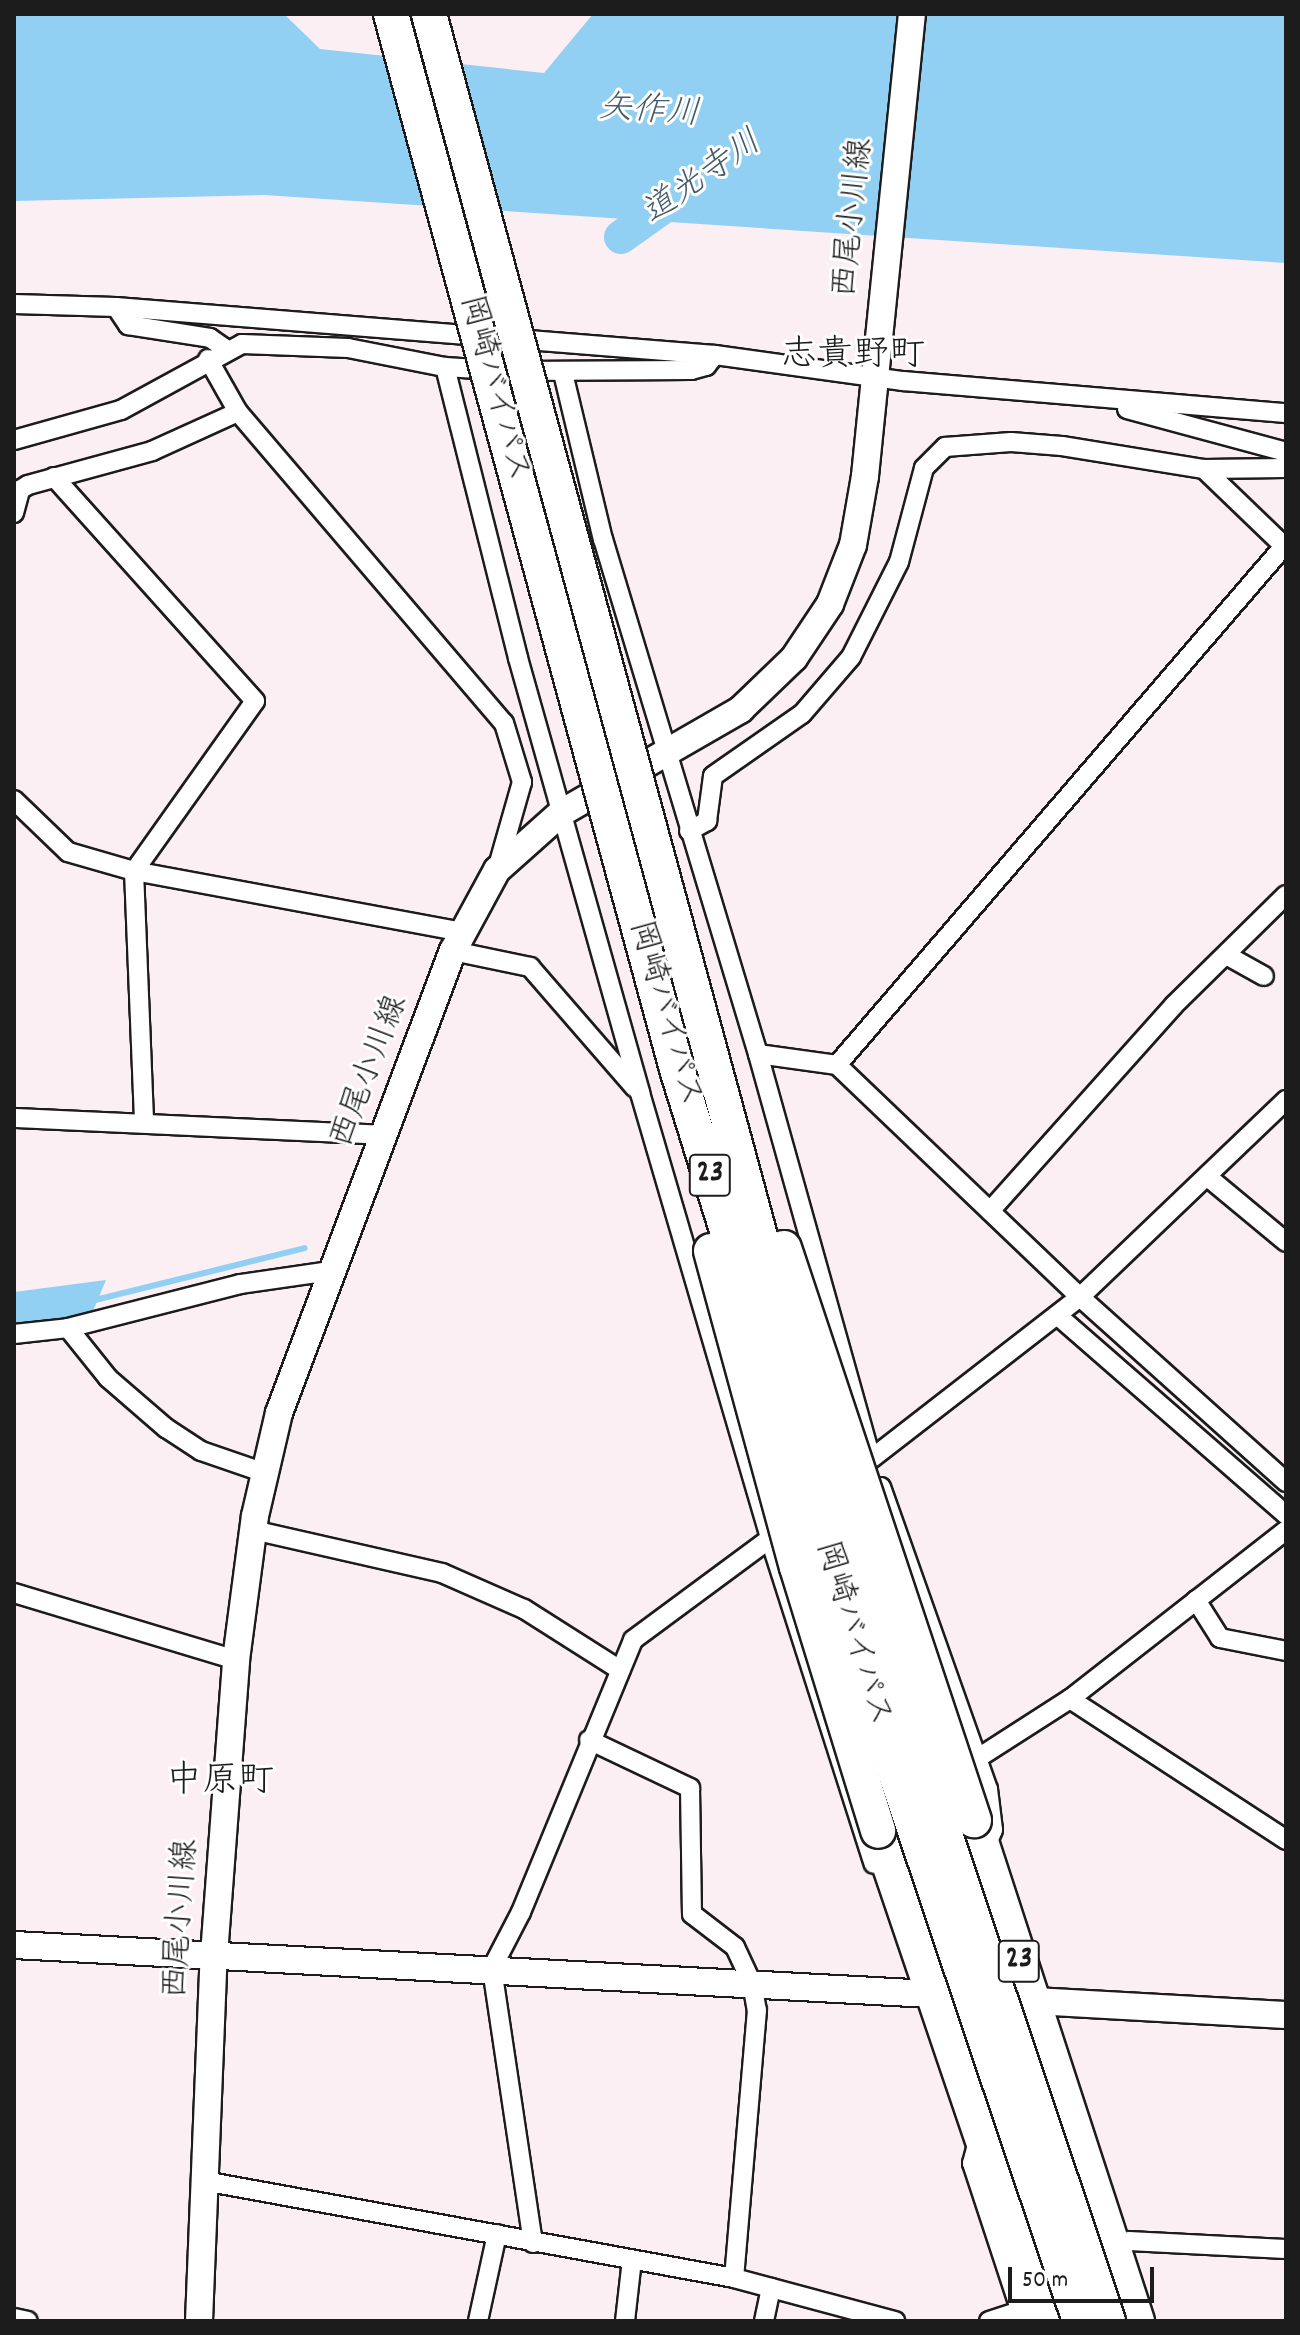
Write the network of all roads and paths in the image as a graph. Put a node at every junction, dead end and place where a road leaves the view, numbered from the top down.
1 (391, 14) edge
2 (429, 14) edge
3 (912, 14) edge
4 (14, 304) edge
5 (116, 307) junction
6 (226, 349) junction
7 (715, 355) junction
8 (208, 359) junction
9 (445, 367) junction
10 (873, 370) junction
11 (563, 373) junction
12 (1084, 396) junction
13 (238, 412) junction
14 (1286, 413) edge
15 (14, 440) edge
16 (1286, 452) edge
17 (1286, 468) edge
18 (1204, 469) junction
19 (54, 477) junction
20 (14, 513) edge
21 (1285, 547) edge
22 (665, 756) junction
23 (14, 800) edge
24 (561, 813) junction
25 (689, 831) junction
26 (497, 870) junction
27 (134, 871) junction
28 (1286, 895) edge
29 (458, 941) junction
30 (1228, 956) junction
31 (1264, 976) dead end
32 (758, 1054) junction
33 (837, 1065) junction
34 (677, 1069) junction
35 (640, 1093) junction
36 (1286, 1100) edge
37 (14, 1118) edge
38 (144, 1122) junction
39 (729, 1130) junction
40 (384, 1135) junction
41 (1209, 1178) junction
42 (990, 1211) junction
43 (1286, 1242) edge
44 (330, 1271) junction
45 (1080, 1297) junction
46 (1057, 1315) junction
47 (68, 1328) junction
48 (14, 1334) edge
49 (870, 1459) junction
50 (265, 1473) junction
51 (1286, 1482) edge
52 (1286, 1515) edge
53 (253, 1530) junction
54 (1286, 1530) edge
55 (770, 1539) junction
56 (14, 1593) edge
57 (1196, 1600) junction
58 (1286, 1651) edge
59 (236, 1660) junction
60 (620, 1670) junction
61 (1070, 1699) junction
62 (589, 1740) junction
63 (978, 1758) junction
64 (978, 1836) junction
65 (1286, 1840) edge
66 (909, 1923) junction
67 (14, 1945) edge
68 (214, 1955) junction
69 (492, 1968) junction
70 (752, 1983) junction
71 (933, 1993) junction
72 (1033, 2001) junction
73 (1286, 2015) edge
74 (1057, 2069) junction
75 (204, 2181) junction
76 (497, 2234) junction
77 (1128, 2241) junction
78 (533, 2243) junction
79 (1286, 2249) edge
80 (632, 2260) junction
81 (734, 2278) junction
82 (771, 2288) junction
83 (14, 2318) edge
84 (1029, 2318) edge
85 (28, 2321) edge
86 (199, 2321) edge
87 (478, 2321) edge
88 (625, 2321) edge
89 (764, 2321) edge
90 (895, 2321) edge
91 (989, 2321) edge
92 (1080, 2321) edge
93 (1108, 2321) edge
94 (1137, 2321) edge
95 (1154, 2321) edge

1 - 34 highway, 岡崎バイパス / 23, bridge
2 - 39 highway, 岡崎バイパス / 23, bridge
3 - 10 main road, 西尾小川線
4 - 5 street
5 - 6 street
5 - 7 street
6 - 8 street
6 - 9 street
7 - 10 street
7 - 11 street
8 - 13 street
8 - 15 street
9 - 11 street
9 - 24 street
10 - 12 street
10 - 22 main road, 西尾小川線
11 - 22 street
12 - 14 street
12 - 16 street
13 - 19 street
13 - 26 street
17 - 18 street
18 - 21 street
18 - 25 street
19 - 20 street
19 - 27 street
21 - 33 street
22 - 24 main road, 西尾小川線
22 - 25 street
23 - 27 street
24 - 26 main road, 西尾小川線
24 - 35 street
25 - 32 street
26 - 29 main road, 西尾小川線
27 - 29 street
27 - 38 street
28 - 30 street
29 - 35 street
29 - 40 main road, 西尾小川線
30 - 31 street
30 - 42 street
32 - 33 street
32 - 49 street
33 - 42 street
34 - 66 highway, 23, bridge
34 - 92 highway, 岡崎バイパス / 23, bridge
35 - 55 street
36 - 41 street
37 - 38 street
38 - 40 street
39 - 64 highway, 23, bridge
39 - 93 highway, 岡崎バイパス / 23, bridge
40 - 44 main road, 西尾小川線
41 - 43 street
41 - 45 street
42 - 45 street
44 - 47 street
44 - 50 main road, 西尾小川線
45 - 46 street
45 - 51 street
46 - 49 street
46 - 52 street
47 - 48 street
47 - 50 street
49 - 55 street
49 - 63 street
50 - 53 main road, 西尾小川線
53 - 59 main road, 西尾小川線
53 - 60 street
54 - 57 street
55 - 60 street
55 - 66 street
56 - 59 street
57 - 58 street
57 - 61 street
59 - 68 main road, 西尾小川線
60 - 62 street
61 - 63 street
61 - 65 street
62 - 69 street
62 - 70 street
63 - 64 street
64 - 72 highway, 23
66 - 71 highway, 23
67 - 68 main road
68 - 69 main road
68 - 75 main road, 西尾小川線
69 - 70 main road
69 - 78 street
70 - 71 main road
70 - 81 street
71 - 72 main road
71 - 84 highway, 23
72 - 73 main road
72 - 74 highway, 23
74 - 77 street
74 - 94 highway, 23
75 - 76 street
75 - 86 main road, 西尾小川線
76 - 78 street
76 - 87 street
77 - 79 street
77 - 95 street
78 - 80 street
80 - 81 street
80 - 88 street
81 - 82 street
82 - 89 street
82 - 90 street
83 - 85 street
84 - 91 street

